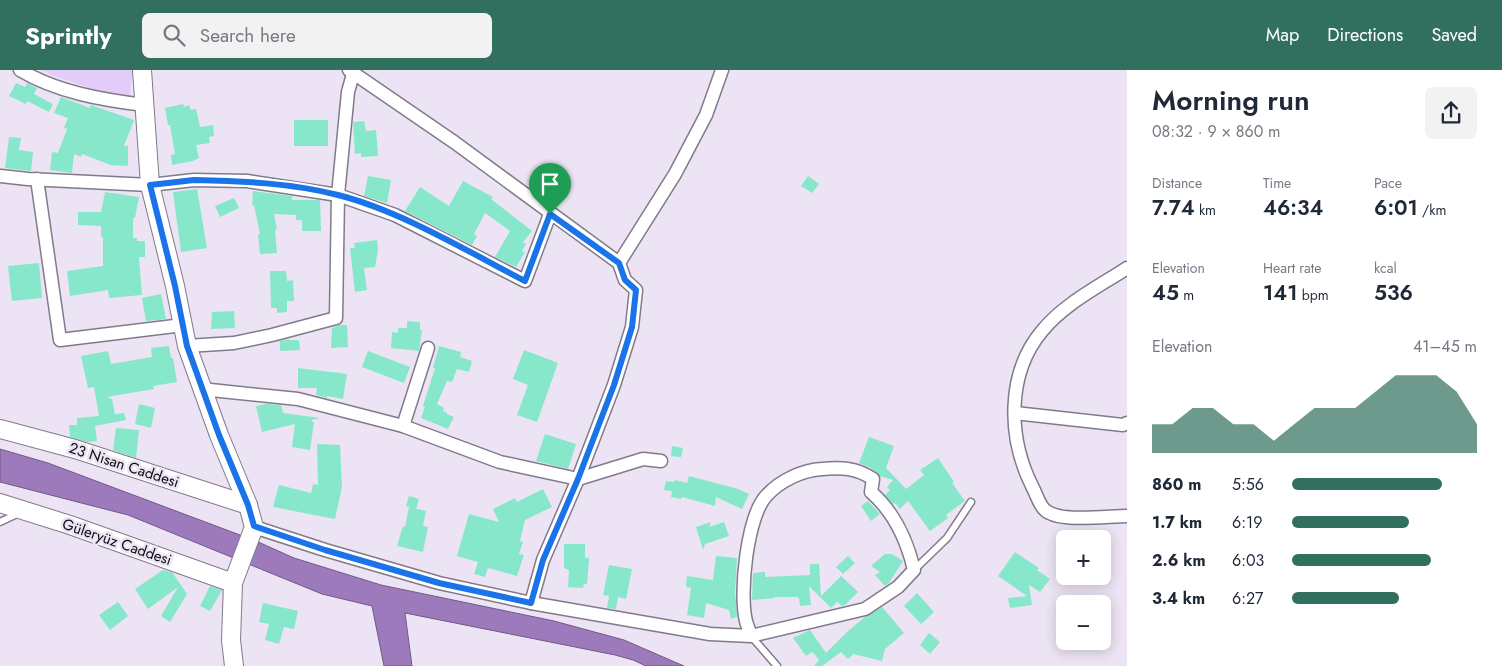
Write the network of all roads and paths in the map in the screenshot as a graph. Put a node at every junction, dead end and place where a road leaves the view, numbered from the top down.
1 (20, 70) edge
2 (142, 70) edge
3 (722, 70) edge
4 (351, 72) edge
5 (144, 104) junction
6 (0, 176) edge
7 (37, 180) junction
8 (150, 185) junction
9 (338, 195) junction
10 (550, 214) junction
11 (619, 263) junction
12 (1127, 268) edge
13 (183, 325) junction
14 (187, 346) junction
15 (428, 348) dead end
16 (201, 388) junction
17 (1015, 413) junction
18 (1127, 423) edge
19 (403, 426) junction
20 (0, 429) edge
21 (661, 461) dead end
22 (578, 479) junction
23 (971, 502) dead end
24 (0, 503) edge
25 (248, 505) junction
26 (25, 510) junction
27 (1127, 516) edge
28 (0, 522) edge
29 (254, 526) junction
30 (914, 570) junction
31 (235, 577) junction
32 (531, 603) junction
33 (751, 636) junction
34 (234, 666) edge
35 (776, 666) edge

1 - 5 street
2 - 5 street
3 - 11 street
4 - 9 street
4 - 10 street
5 - 8 street
6 - 7 street
7 - 8 street
7 - 13 street
8 - 9 street
8 - 13 street
9 - 10 street
9 - 14 street
10 - 11 street
11 - 22 street
12 - 17 street
13 - 14 street
14 - 16 street
15 - 19 street
16 - 19 street
16 - 25 street
17 - 18 street
17 - 27 street
19 - 22 street
20 - 25 street, 23 Nisan Caddesi
21 - 22 street
22 - 32 street
23 - 30 lane
24 - 26 street, Güleryüz Caddesi
25 - 29 street
26 - 28 lane
26 - 31 street, Güleryüz Caddesi
29 - 31 street
29 - 32 street
30 - 33 street
30 - 33 street
31 - 34 street
32 - 33 street
33 - 35 lane

